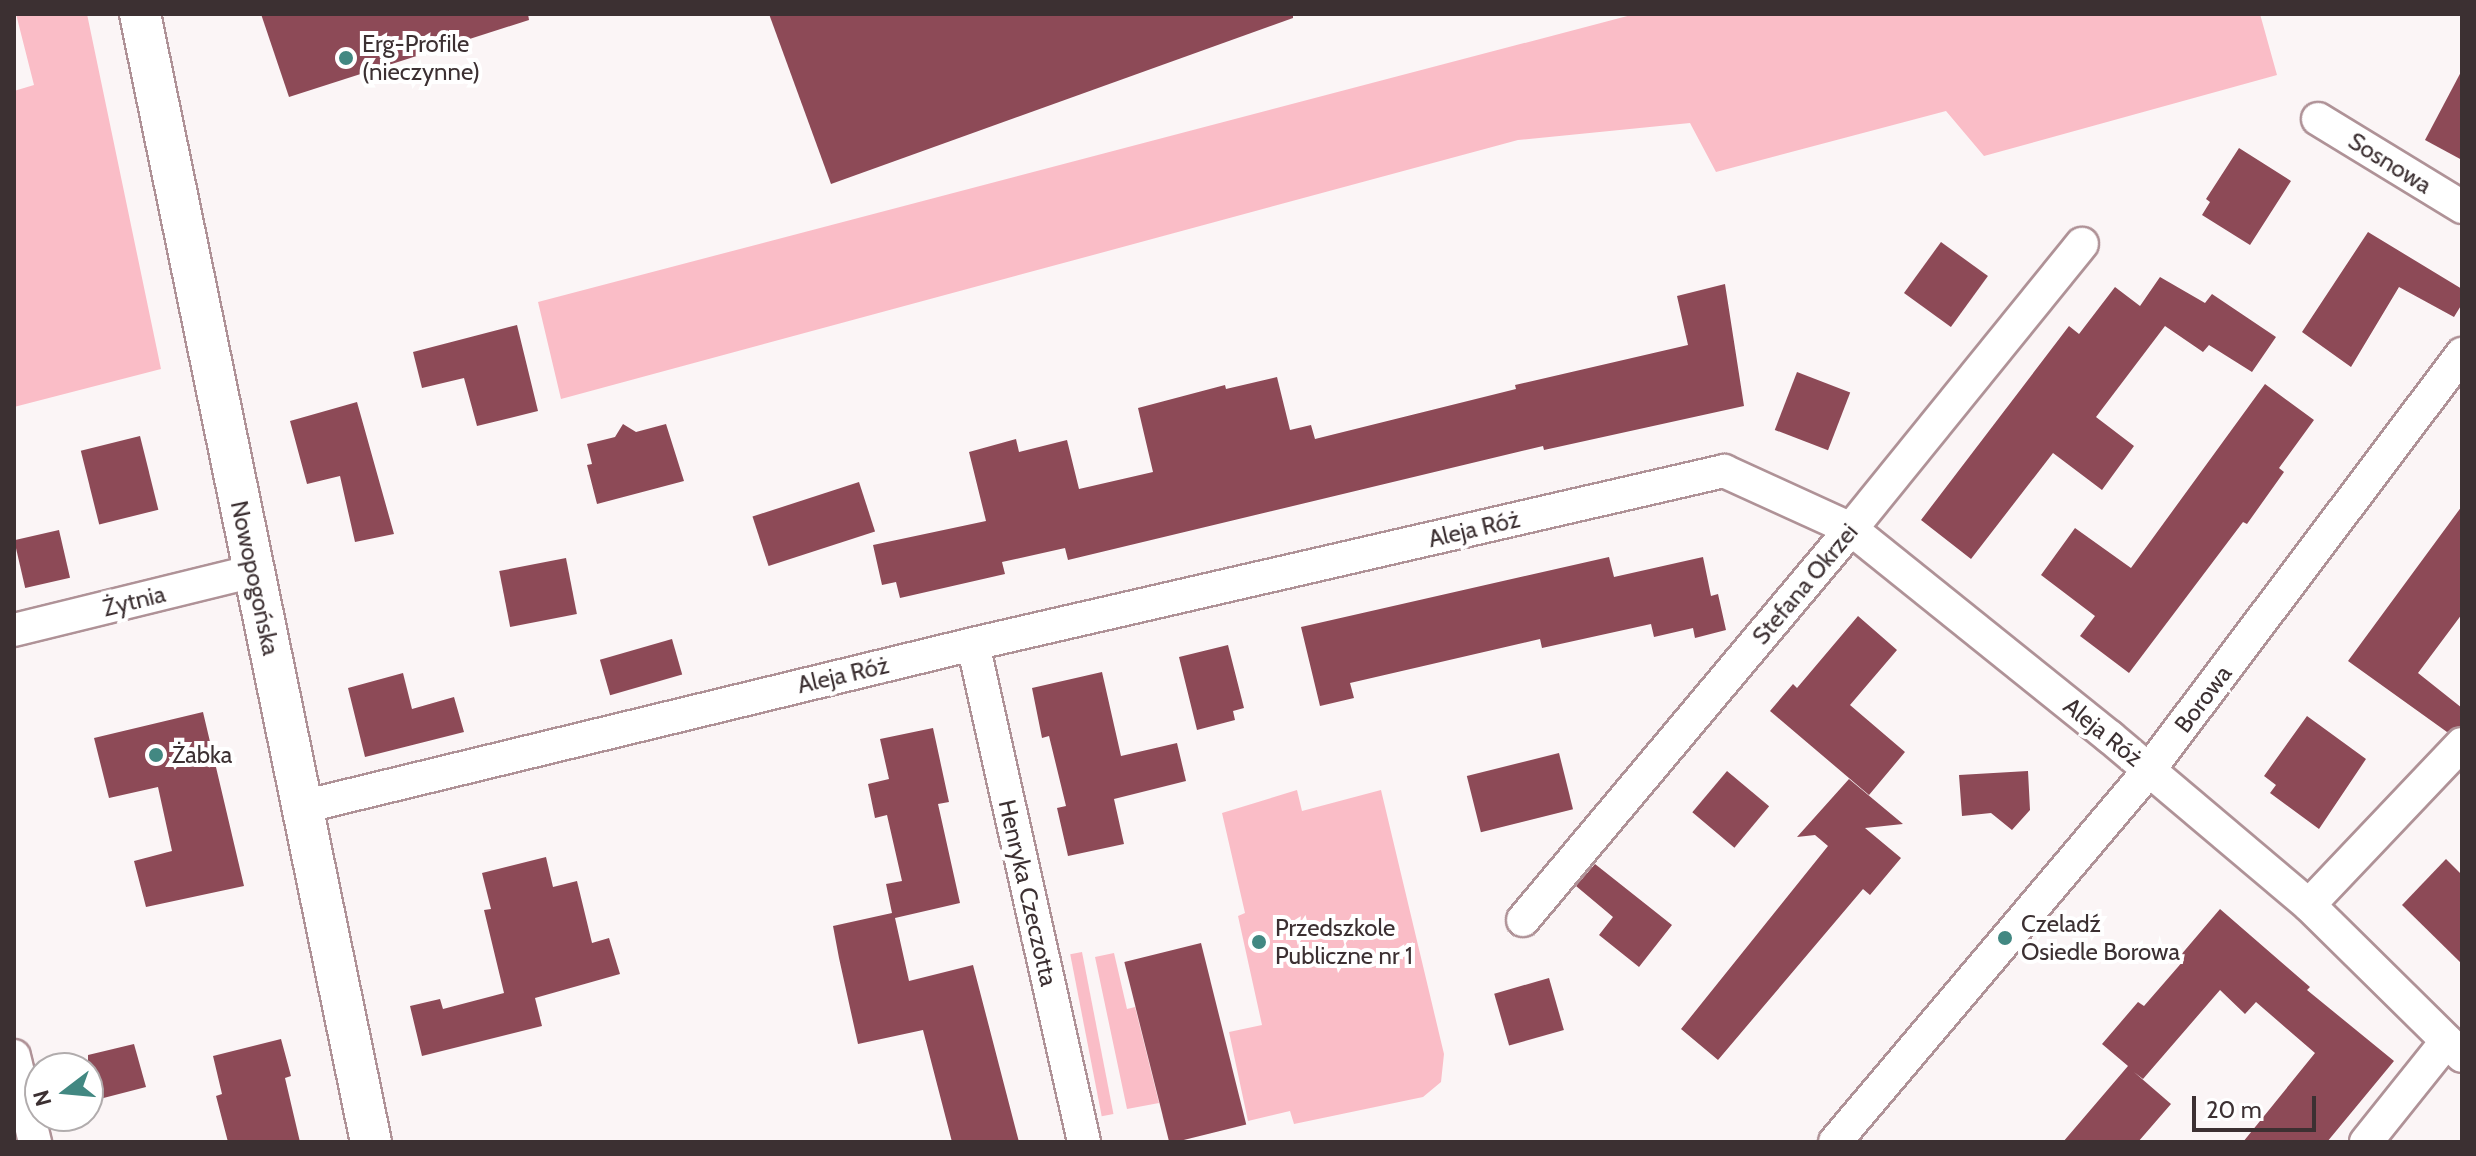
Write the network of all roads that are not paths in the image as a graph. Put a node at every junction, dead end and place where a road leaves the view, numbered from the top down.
1 (140, 14) edge
2 (2318, 119) dead end
3 (2462, 207) edge
4 (2082, 244) dead end
5 (2462, 354) edge
6 (1851, 529) junction
7 (254, 571) junction
8 (14, 630) edge
9 (973, 644) junction
10 (2462, 744) edge
11 (2149, 770) junction
12 (302, 807) junction
13 (2309, 905) junction
14 (1523, 920) dead end
15 (2455, 1049) edge
16 (14, 1056) edge
17 (35, 1142) edge
18 (371, 1142) edge
19 (1084, 1142) edge
20 (1835, 1142) edge
21 (2366, 1142) edge

1 - 7 street, Nowopogońska
2 - 3 street, Sosnowa
4 - 6 street, Stefana Okrzei
5 - 11 street, Borowa
6 - 9 street, Aleja Róż
6 - 11 street, Aleja Róż
6 - 14 street, Stefana Okrzei
7 - 8 street, Żytnia
7 - 12 street, Nowopogońska
9 - 12 street, Aleja Róż
9 - 19 street, Henryka Czeczotta
10 - 13 street
11 - 13 street, Aleja Róż
11 - 20 street, Borowa
12 - 18 street, Nowopogońska
13 - 15 street, Aleja Róż
15 - 21 street
16 - 17 street

